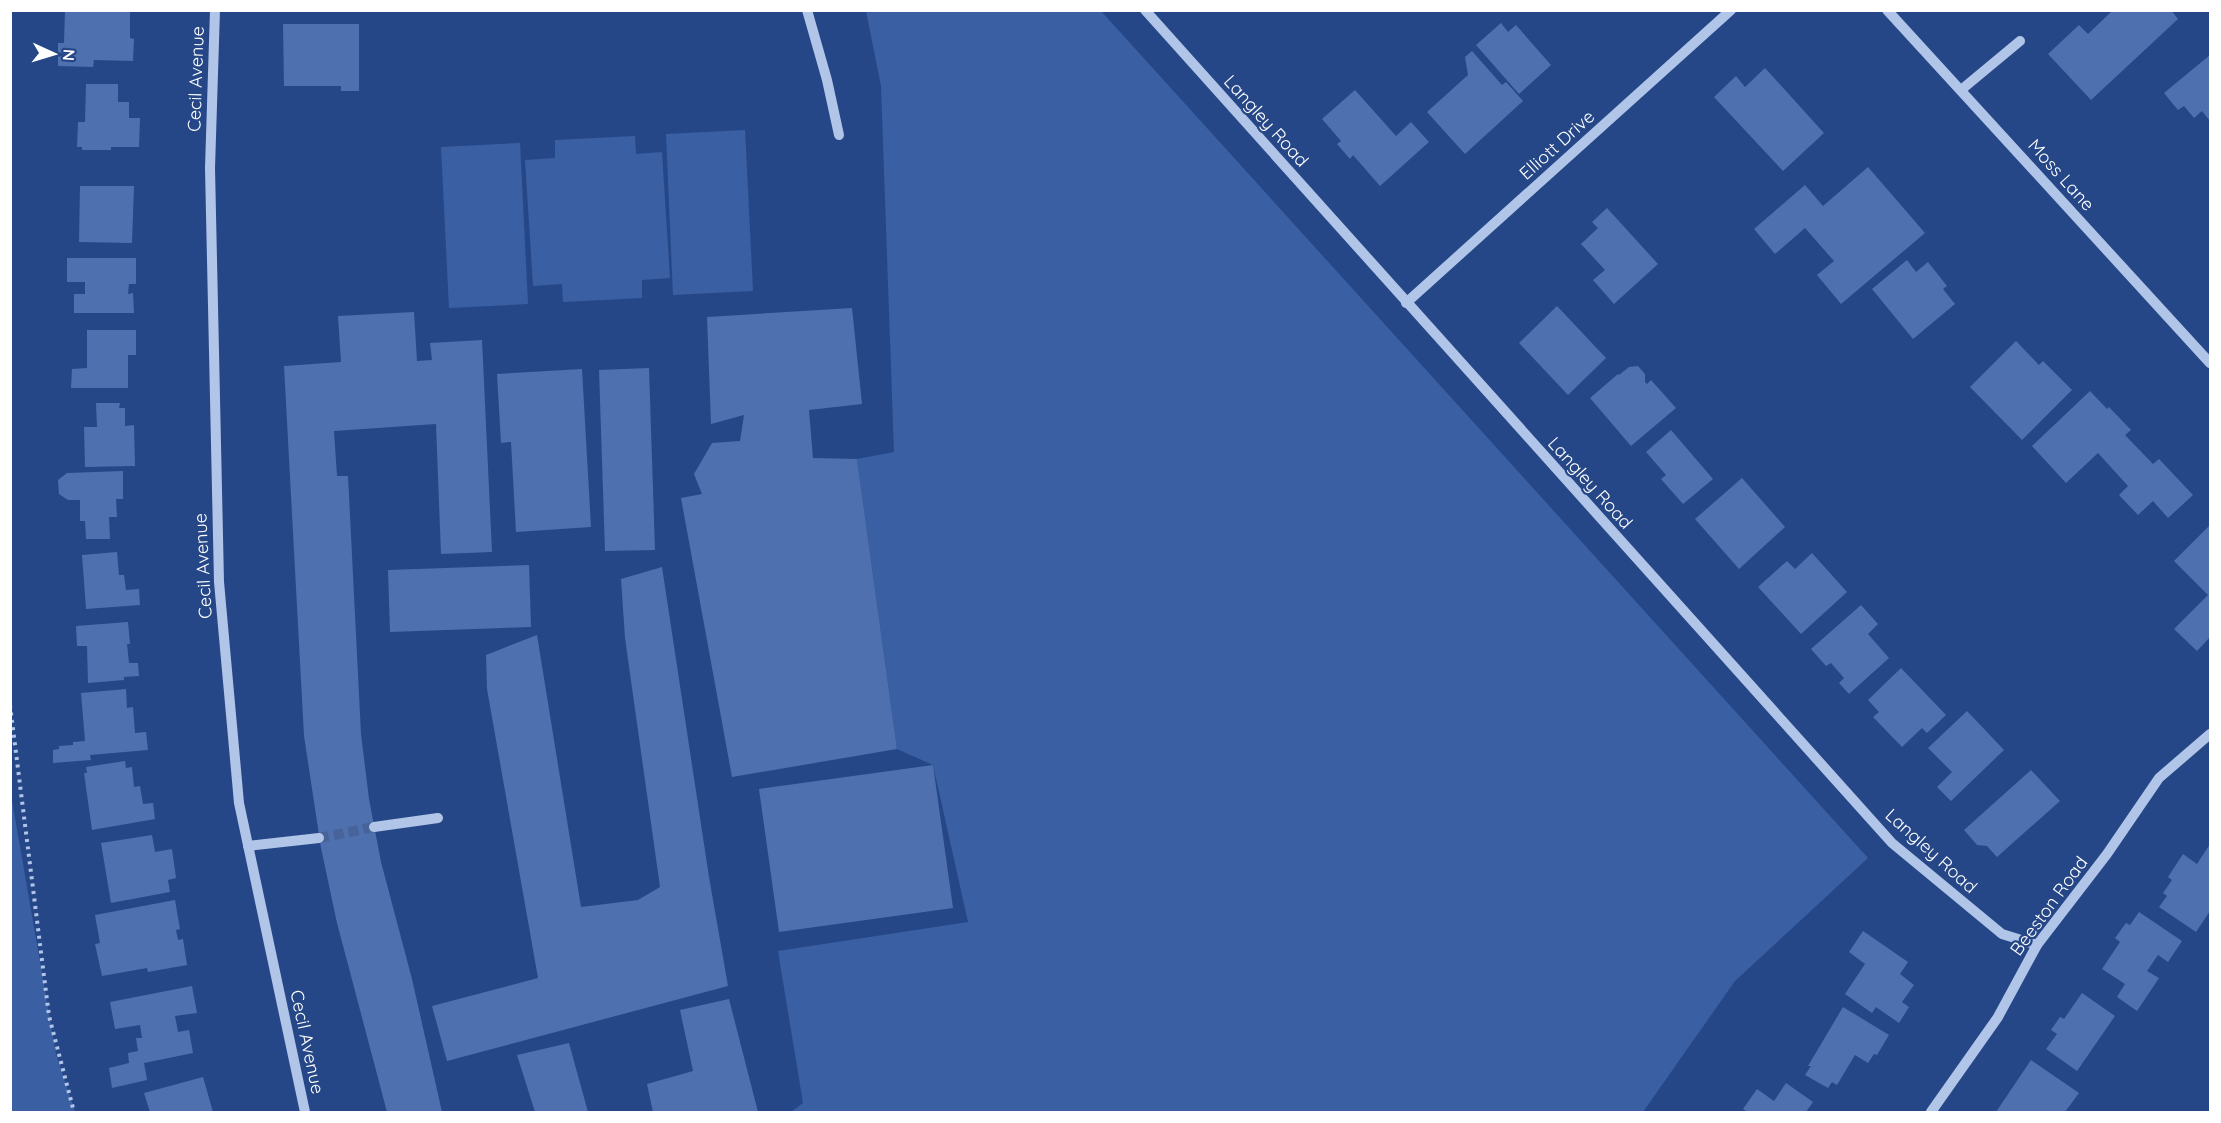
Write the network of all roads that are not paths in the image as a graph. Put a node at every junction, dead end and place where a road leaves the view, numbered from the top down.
1 (215, 10) edge
2 (807, 10) edge
3 (1145, 10) edge
4 (1731, 10) edge
5 (1887, 10) edge
6 (2019, 41) dead end
7 (1961, 90) junction
8 (839, 135) dead end
9 (1406, 303) junction
10 (2211, 363) edge
11 (2211, 734) edge
12 (438, 818) dead end
13 (374, 827) tunnel mouth
14 (319, 838) tunnel mouth
15 (248, 846) junction
16 (2037, 945) junction
17 (305, 1113) edge
18 (1931, 1113) edge

1 - 15 street, Cecil Avenue
2 - 8 street
3 - 9 street, Langley Road
4 - 9 street, Elliott Drive
5 - 7 street, Moss Lane
6 - 7 street
7 - 10 street, Moss Lane
9 - 16 street, Langley Road
11 - 16 street, Beeston Road
12 - 13 street
14 - 15 street
15 - 17 street, Cecil Avenue
16 - 18 street, Beeston Road

